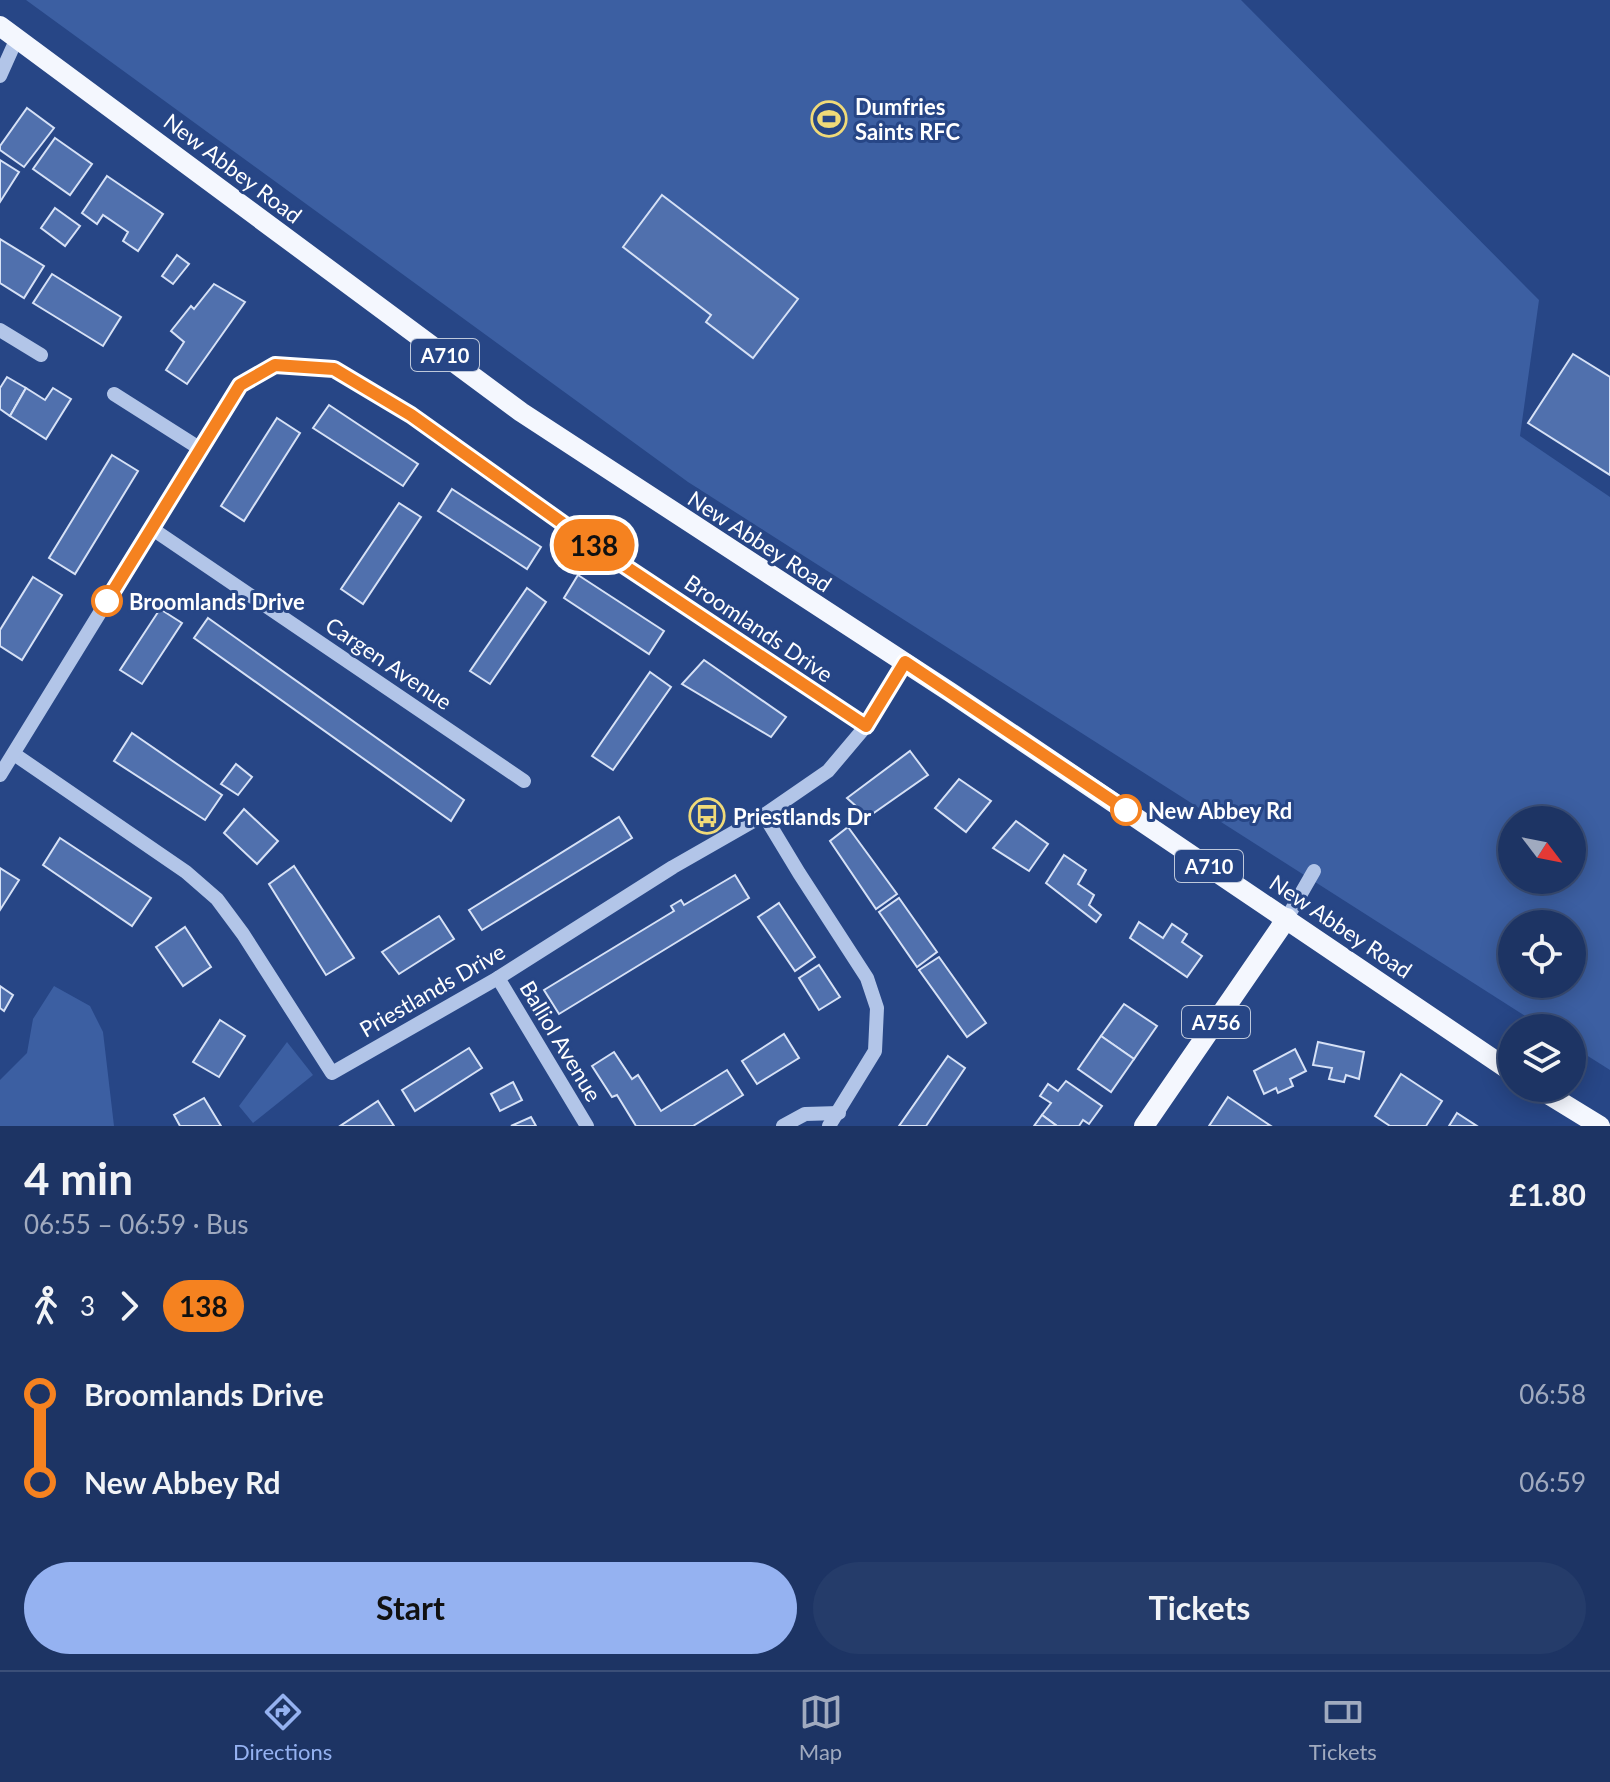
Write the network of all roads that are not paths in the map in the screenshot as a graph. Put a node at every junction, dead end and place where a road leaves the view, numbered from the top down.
1 (0, 26) edge
2 (17, 38) junction
3 (0, 76) edge
4 (0, 330) edge
5 (41, 355) dead end
6 (114, 394) dead end
7 (199, 448) junction
8 (151, 528) junction
9 (905, 662) junction
10 (866, 726) junction
11 (14, 754) junction
12 (0, 775) edge
13 (524, 781) dead end
14 (764, 815) junction
15 (1314, 871) dead end
16 (1287, 918) junction
17 (498, 978) junction
18 (1498, 1062) edge
19 (1561, 1102) edge
20 (839, 1113) junction
21 (587, 1126) edge
22 (783, 1126) edge
23 (829, 1126) edge
24 (1144, 1126) edge
25 (1600, 1126) edge

1 - 2 main road, New Abbey Road / A710
2 - 3 street
2 - 9 main road, New Abbey Road / A710
4 - 5 street
6 - 7 street
7 - 8 street, Broomlands Drive
7 - 10 street, Broomlands Drive
8 - 11 street, Broomlands Drive
8 - 13 street, Cargen Avenue
9 - 10 street, Priestlands Drive
9 - 16 main road, New Abbey Road / A710
10 - 14 street, Priestlands Drive
11 - 12 street, Broomlands Drive
11 - 17 street, Priestlands Drive
14 - 17 street, Priestlands Drive
14 - 20 street
15 - 16 street
16 - 18 main road, New Abbey Road / A710
16 - 24 main road, A756
17 - 21 street, Balliol Avenue
19 - 25 main road
20 - 22 street
20 - 23 street

